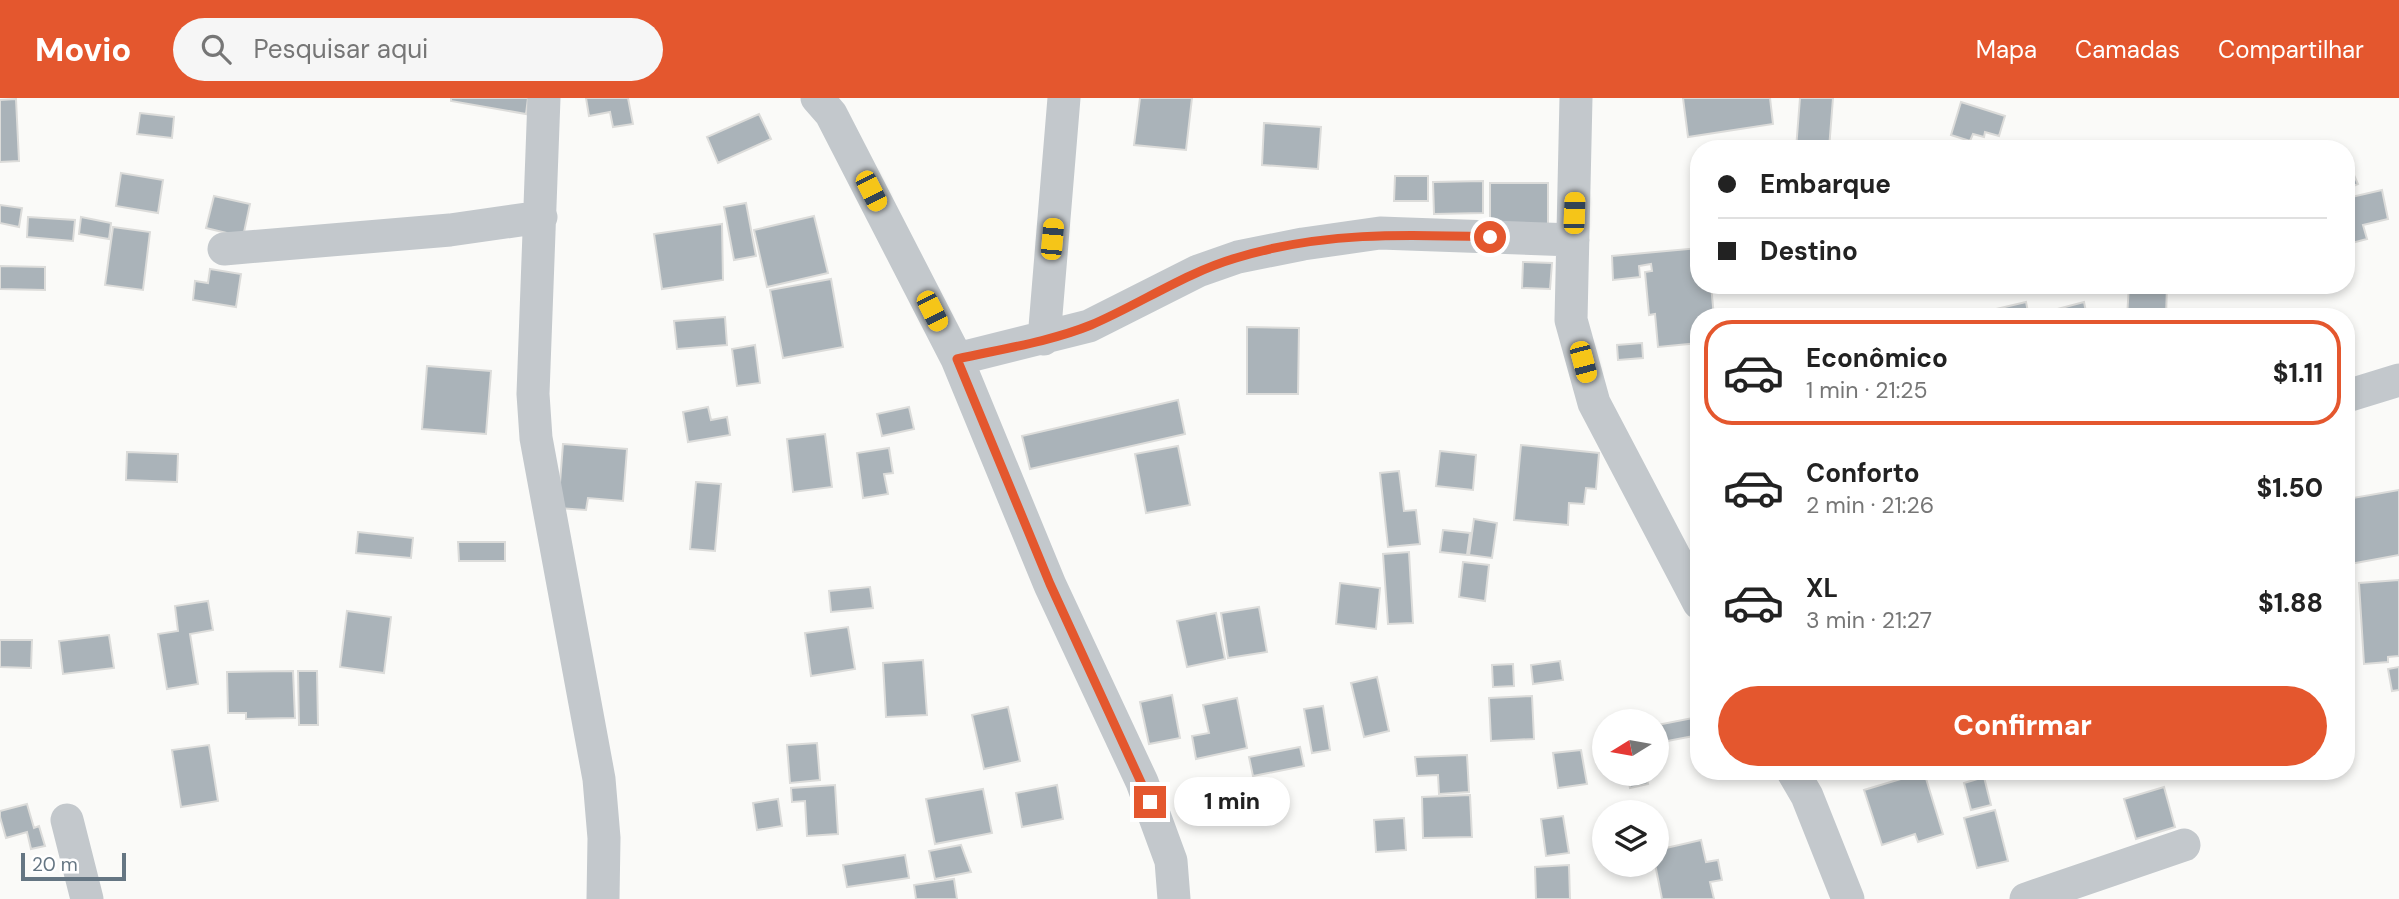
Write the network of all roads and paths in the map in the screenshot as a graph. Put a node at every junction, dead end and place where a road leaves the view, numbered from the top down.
1 (544, 98) edge
2 (817, 98) edge
3 (1064, 98) edge
4 (1576, 98) edge
5 (541, 217) junction
6 (1573, 240) junction
7 (224, 249) dead end
8 (1044, 339) junction
9 (957, 359) junction
10 (2399, 380) edge
11 (2355, 394) edge
12 (1690, 577) edge
13 (1798, 780) edge
14 (67, 820) dead end
15 (2184, 845) dead end
16 (87, 899) edge
17 (603, 899) edge
18 (1174, 899) edge
19 (1848, 899) edge
20 (2026, 899) edge

1 - 5 street
2 - 9 street
3 - 8 street
4 - 6 street
5 - 7 street
5 - 17 street
6 - 8 street
6 - 12 street
8 - 9 street
9 - 18 street
10 - 11 street
13 - 19 street
14 - 16 street
15 - 20 street

